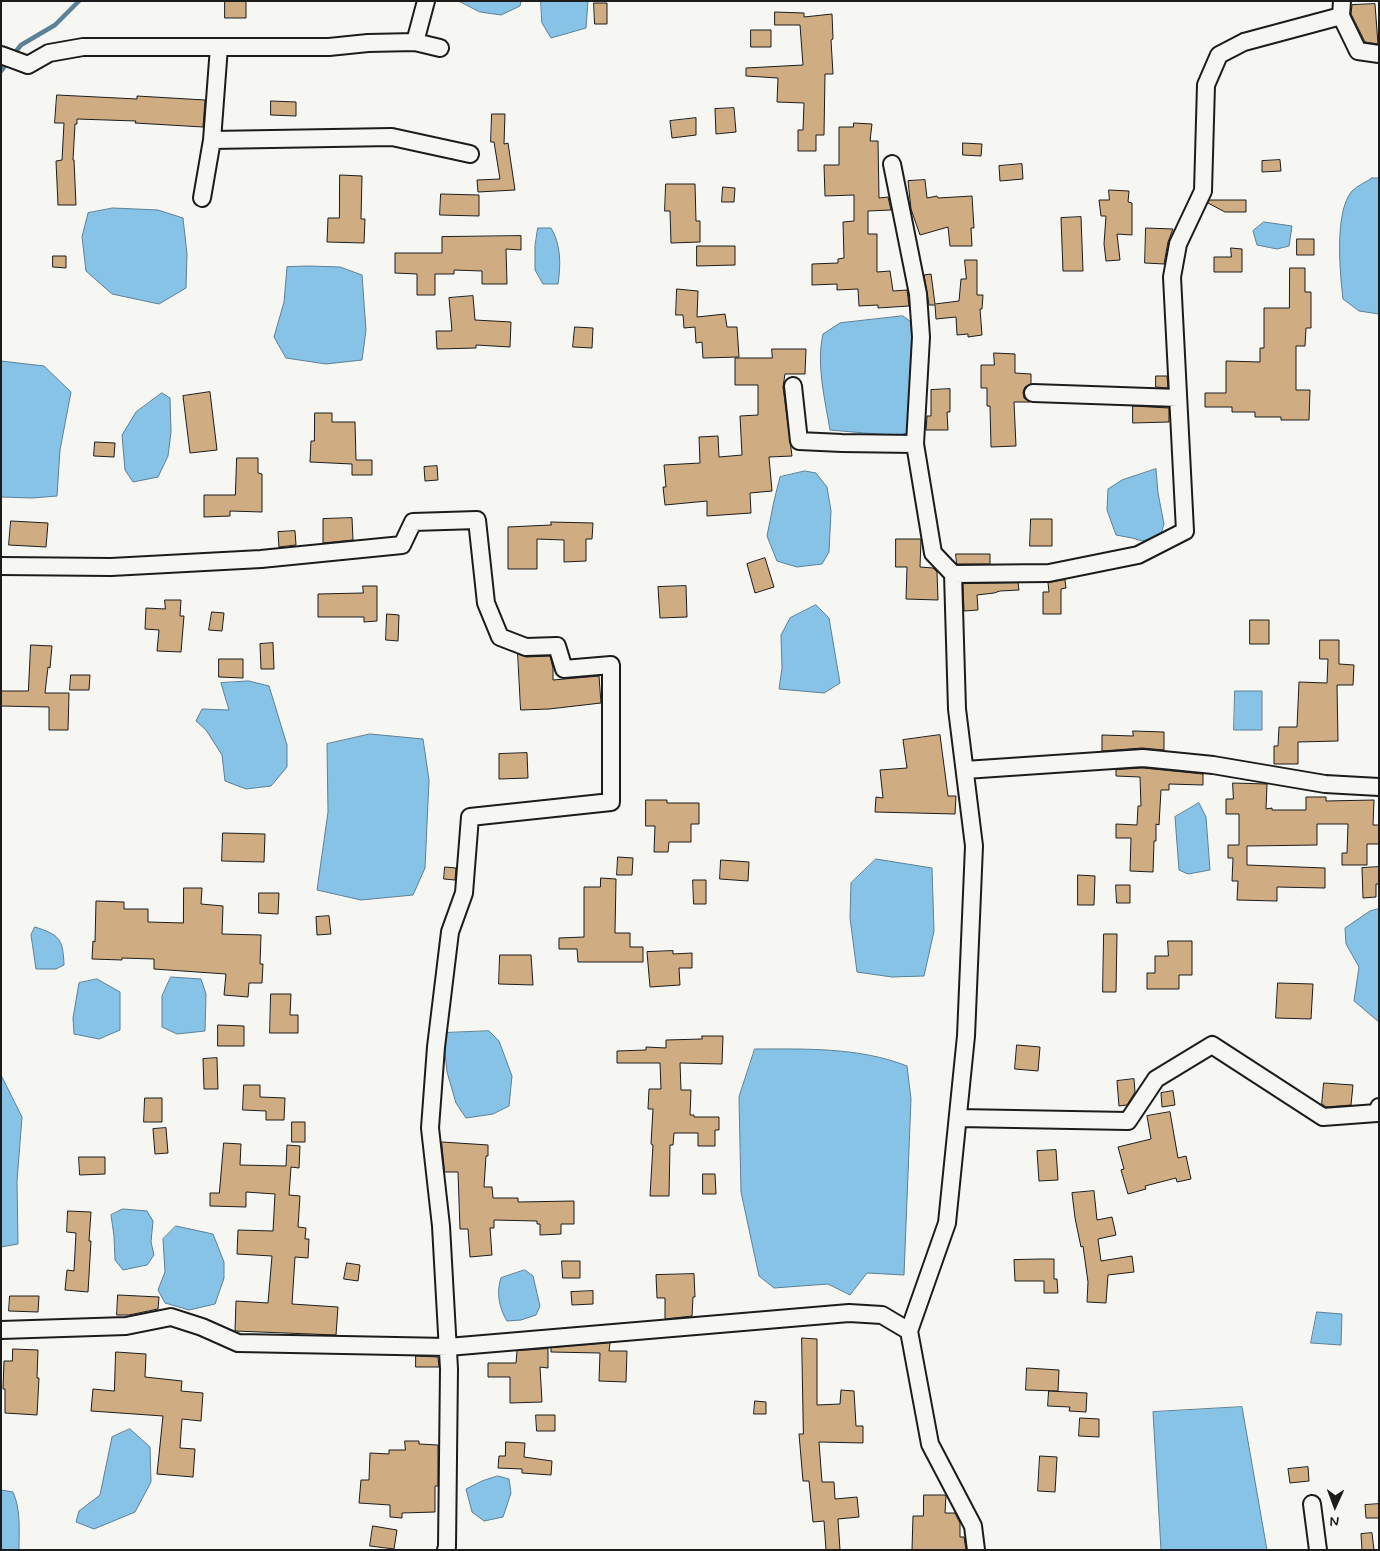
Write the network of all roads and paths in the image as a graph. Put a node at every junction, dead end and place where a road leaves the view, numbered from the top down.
1 (426, 1) edge
2 (1342, 9) edge
3 (415, 42) junction
4 (219, 47) junction
5 (440, 48) dead end
6 (1379, 54) edge
7 (1, 55) edge
8 (212, 140) junction
9 (470, 154) dead end
10 (892, 164) dead end
11 (202, 198) dead end
12 (793, 386) dead end
13 (1033, 393) dead end
14 (1178, 398) junction
15 (915, 444) junction
16 (1, 566) edge
17 (953, 574) junction
18 (965, 770) junction
19 (1379, 787) edge
20 (1379, 1107) edge
21 (958, 1118) junction
22 (1, 1330) edge
23 (909, 1331) junction
24 (448, 1347) junction
25 (1312, 1504) dead end
26 (446, 1550) edge
27 (976, 1550) edge
28 (1318, 1550) edge

1 - 3 street
2 - 6 street
2 - 14 street
3 - 4 street
3 - 5 street
4 - 7 street
4 - 8 street
8 - 9 street
8 - 11 street
10 - 15 street
12 - 15 street
13 - 14 street
14 - 17 street
15 - 17 street
16 - 24 street
17 - 18 street
18 - 19 street
18 - 21 street
20 - 21 street
21 - 23 street
22 - 24 street
23 - 24 street
23 - 27 street
24 - 26 street
25 - 28 street

